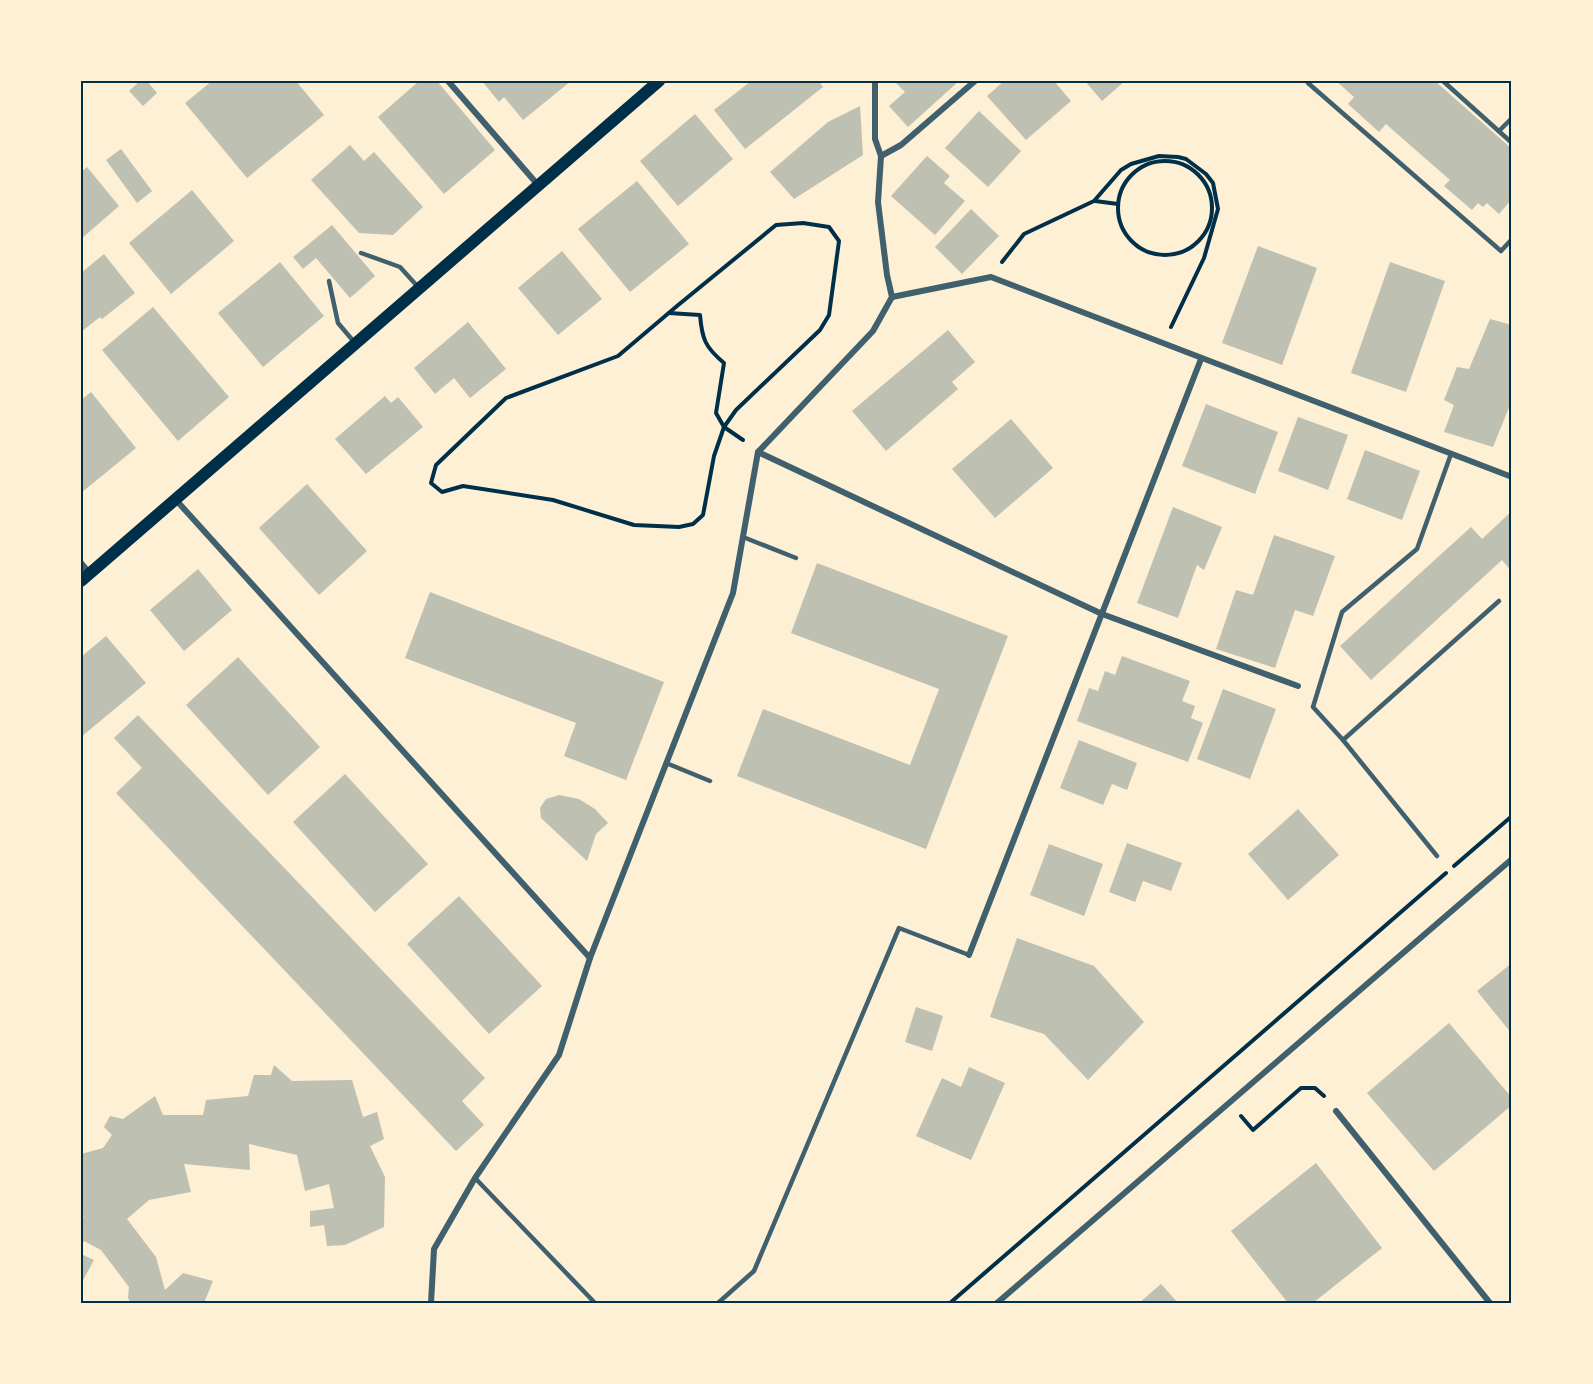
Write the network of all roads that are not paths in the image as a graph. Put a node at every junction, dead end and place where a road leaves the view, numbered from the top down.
1 (448, 81) edge
2 (659, 81) edge
3 (875, 81) edge
4 (975, 81) edge
5 (1310, 81) edge
6 (1443, 81) edge
7 (1512, 118) edge
8 (1499, 131) junction
9 (1512, 143) edge
10 (881, 156) junction
11 (538, 185) junction
12 (1512, 239) edge
13 (361, 253) dead end
14 (329, 281) dead end
15 (419, 288) junction
16 (892, 297) junction
17 (355, 344) junction
18 (1201, 359) junction
19 (758, 452) junction
20 (1451, 454) junction
21 (1512, 477) edge
22 (175, 499) junction
23 (743, 537) junction
24 (796, 558) dead end
25 (81, 563) edge
26 (85, 577) edge
27 (1499, 601) dead end
28 (1102, 614) junction
29 (1298, 686) dead end
30 (1343, 740) junction
31 (666, 763) junction
32 (710, 781) dead end
33 (1437, 856) dead end
34 (1512, 859) edge
35 (969, 955) joint
36 (590, 958) junction
37 (1336, 1111) road end
38 (475, 1178) junction
39 (431, 1303) edge
40 (595, 1303) edge
41 (718, 1303) edge
42 (997, 1303) edge
43 (1490, 1303) edge

1 - 11 street
2 - 11 main road
3 - 10 street
4 - 10 street
5 - 12 lane
6 - 8 lane
7 - 8 lane
8 - 9 lane
10 - 16 street
11 - 15 main road
13 - 15 lane
14 - 17 lane
15 - 17 main road
16 - 18 street
16 - 19 street
17 - 22 main road
18 - 20 street
18 - 28 street
19 - 23 street
19 - 28 street
20 - 21 street
20 - 30 lane
22 - 26 main road
22 - 36 street
23 - 24 lane
23 - 31 street
25 - 26 street
27 - 30 lane
28 - 29 street
28 - 35 street
30 - 33 lane
31 - 32 lane
31 - 36 street
34 - 42 street
35 - 41 lane
36 - 38 street
37 - 43 street
38 - 39 street
38 - 40 lane

